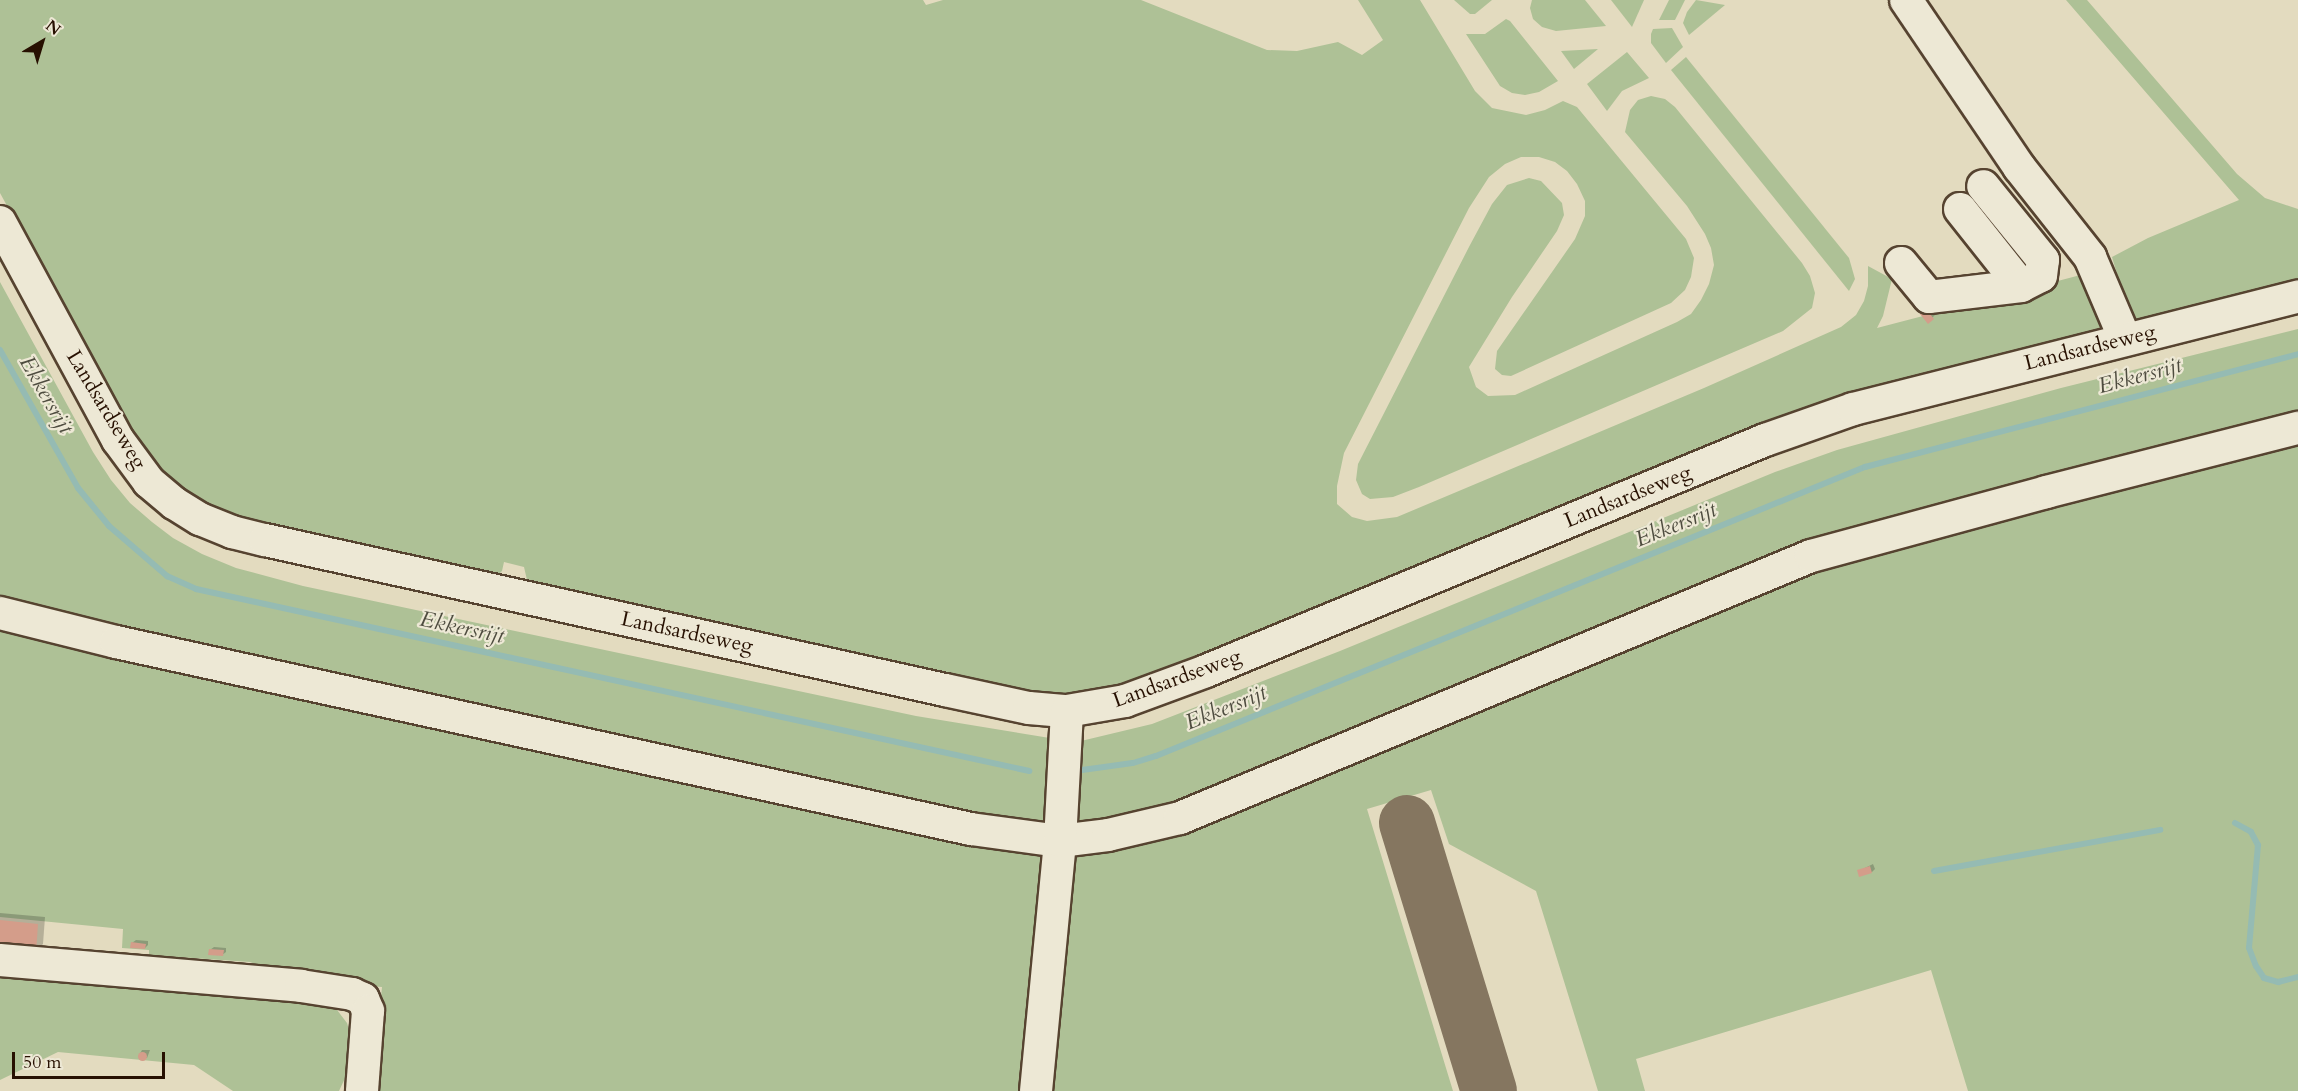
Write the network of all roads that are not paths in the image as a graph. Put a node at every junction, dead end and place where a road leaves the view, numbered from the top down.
1 (1906, 0) edge
2 (1983, 186) dead end
3 (1960, 209) dead end
4 (0, 222) edge
5 (1901, 263) dead end
6 (2021, 286) junction
7 (2298, 296) edge
8 (2125, 339) junction
9 (2298, 428) edge
10 (0, 614) edge
11 (1066, 711) junction
12 (1060, 842) junction
13 (0, 960) edge
14 (362, 1091) edge
15 (1036, 1091) edge

1 - 8 street
2 - 6 street
3 - 6 street
4 - 11 street, Landsardseweg
5 - 6 street
7 - 8 street, Landsardseweg
8 - 11 street, Landsardseweg
9 - 12 street
10 - 12 street
11 - 12 street
12 - 15 street
13 - 14 street

